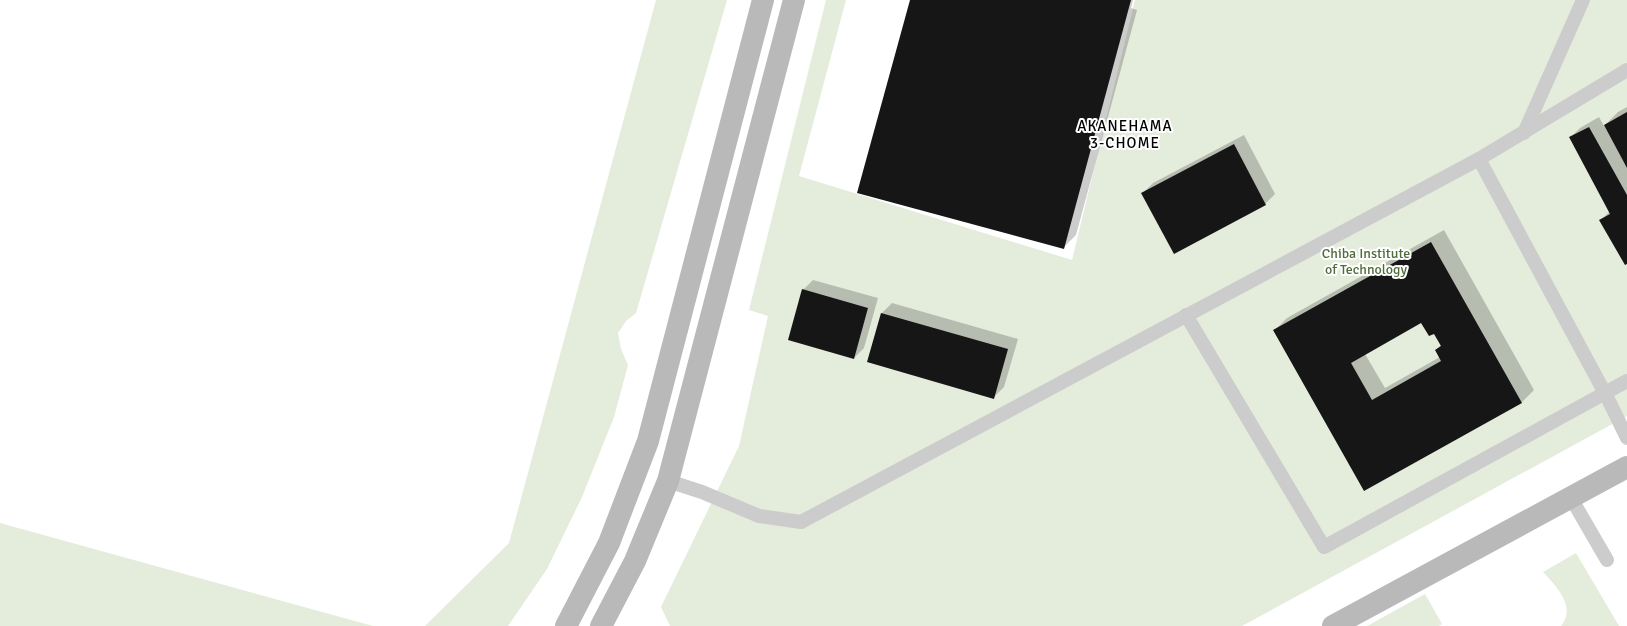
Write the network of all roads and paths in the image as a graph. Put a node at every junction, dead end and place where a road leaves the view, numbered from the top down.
1 (763, 0) edge
2 (794, 0) edge
3 (1583, 0) edge
4 (1627, 70) edge
5 (1524, 133) junction
6 (1478, 159) junction
7 (1186, 315) junction
8 (1627, 381) edge
9 (1605, 393) junction
10 (1627, 438) edge
11 (1627, 467) edge
12 (668, 481) junction
13 (1571, 498) junction
14 (1607, 560) dead end
15 (566, 626) edge
16 (601, 626) edge
17 (1333, 626) edge

1 - 15 street
2 - 12 street
3 - 5 lane
4 - 5 lane
5 - 6 lane
6 - 7 lane
6 - 9 lane
7 - 9 lane
7 - 12 lane
8 - 9 lane
9 - 10 lane
11 - 13 street
12 - 16 street
13 - 14 lane
13 - 17 street

